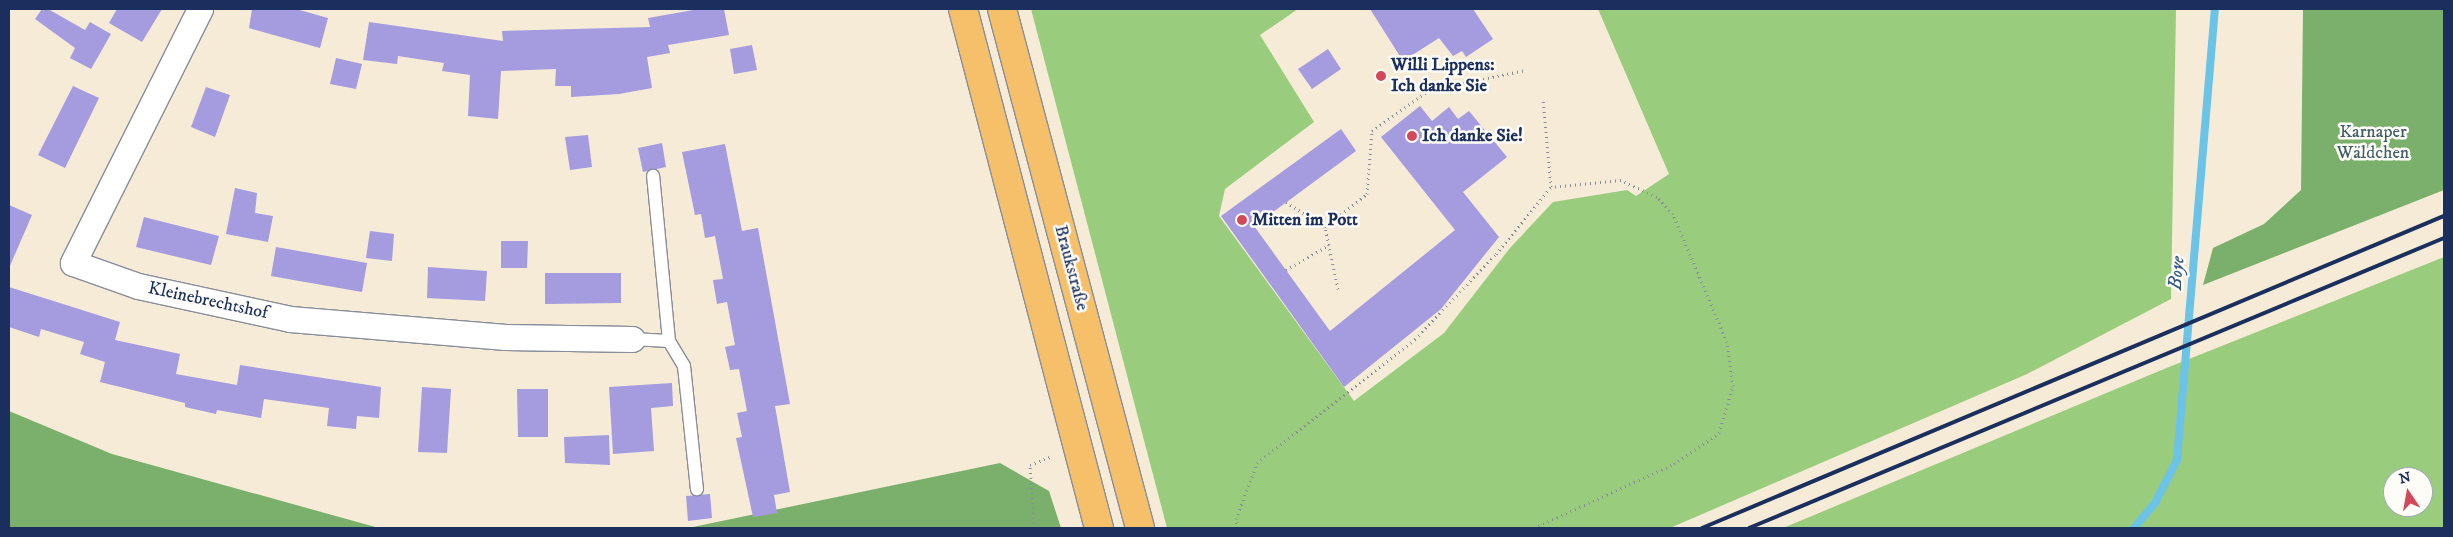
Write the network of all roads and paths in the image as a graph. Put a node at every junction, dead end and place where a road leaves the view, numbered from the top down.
1 (200, 9) edge
2 (963, 9) edge
3 (1002, 9) edge
4 (1526, 70) dead end
5 (1543, 99) dead end
6 (654, 176) dead end
7 (1551, 187) junction
8 (1286, 202) dead end
9 (1325, 226) junction
10 (1329, 245) junction
11 (1286, 270) dead end
12 (1338, 289) dead end
13 (632, 339) joint
14 (669, 341) junction
15 (1079, 450) junction
16 (697, 489) dead end
17 (1034, 528) edge
18 (1099, 528) edge
19 (1140, 528) edge
20 (1237, 528) edge
21 (1534, 528) edge

1 - 13 street, Kleinebrechtshof
2 - 15 main road
3 - 19 main road, Braukstraße
4 - 9 path
5 - 7 path
6 - 14 lane
7 - 20 path
7 - 21 path
8 - 9 path
9 - 10 path
10 - 11 path
10 - 12 path
13 - 14 lane
14 - 16 lane
15 - 17 path
15 - 18 main road

